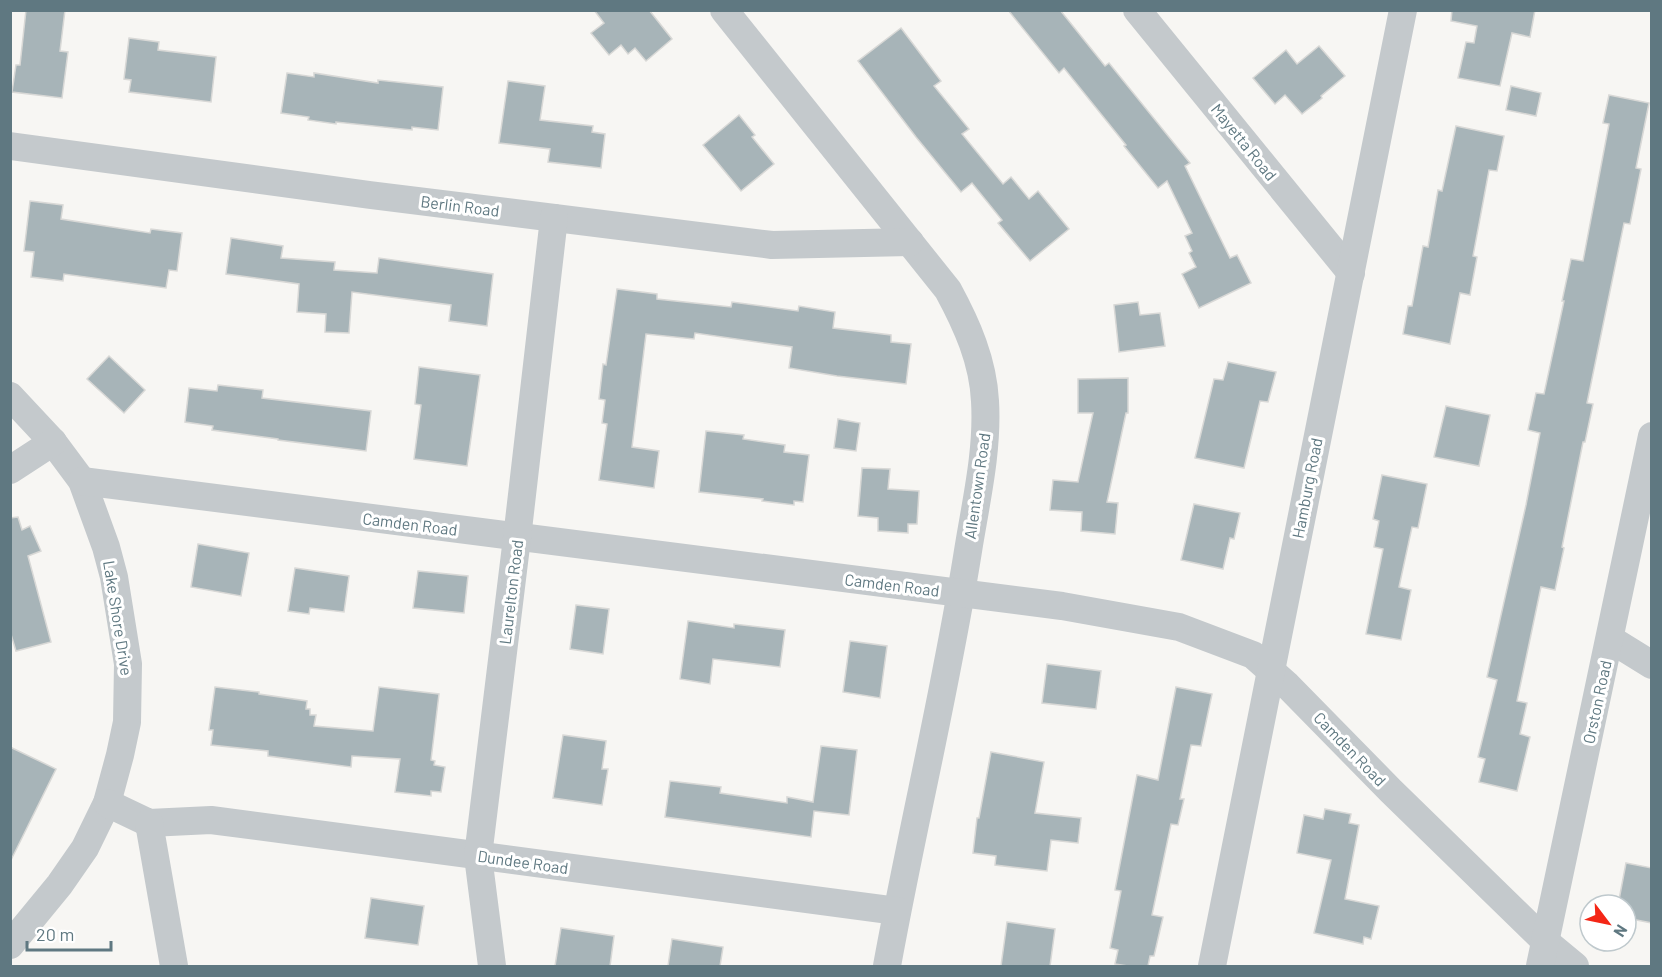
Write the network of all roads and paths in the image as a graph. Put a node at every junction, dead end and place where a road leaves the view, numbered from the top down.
1 (724, 10) edge
2 (1137, 10) edge
3 (1403, 10) edge
4 (10, 146) edge
5 (555, 218) junction
6 (910, 242) junction
7 (1351, 273) junction
8 (10, 396) edge
9 (1652, 436) edge
10 (53, 442) junction
11 (10, 470) edge
12 (82, 481) junction
13 (517, 538) junction
14 (961, 594) junction
15 (1610, 639) junction
16 (1652, 665) edge
17 (1271, 671) junction
18 (107, 803) junction
19 (149, 823) junction
20 (478, 856) junction
21 (897, 911) junction
22 (10, 945) edge
23 (1543, 954) edge
24 (174, 966) edge
25 (492, 966) edge
26 (887, 966) edge
27 (1212, 966) edge
28 (1575, 966) edge

1 - 6 street, Allentown Road
2 - 7 street, Mayetta Road
3 - 7 street, Hamburg Road
4 - 5 street, Berlin Road
5 - 6 street, Berlin Road
5 - 13 street, Laurelton Road
6 - 14 street, Allentown Road
7 - 17 street, Hamburg Road
8 - 10 street, Lake Shore Drive
9 - 15 street, Orston Road
10 - 11 street
10 - 12 street, Lake Shore Drive
12 - 13 street, Camden Road
12 - 18 street, Lake Shore Drive
13 - 14 street, Camden Road
13 - 20 street, Laurelton Road
14 - 17 street, Camden Road
14 - 21 street, Allentown Road
15 - 16 street
15 - 23 street, Orston Road
17 - 23 street, Camden Road
17 - 27 street, Hamburg Road
18 - 19 street
18 - 22 street, Lake Shore Drive
19 - 20 street, Dundee Road
19 - 24 street
20 - 21 street, Dundee Road
20 - 25 street, Laurelton Road
21 - 26 street, Allentown Road
23 - 28 street, Camden Road

